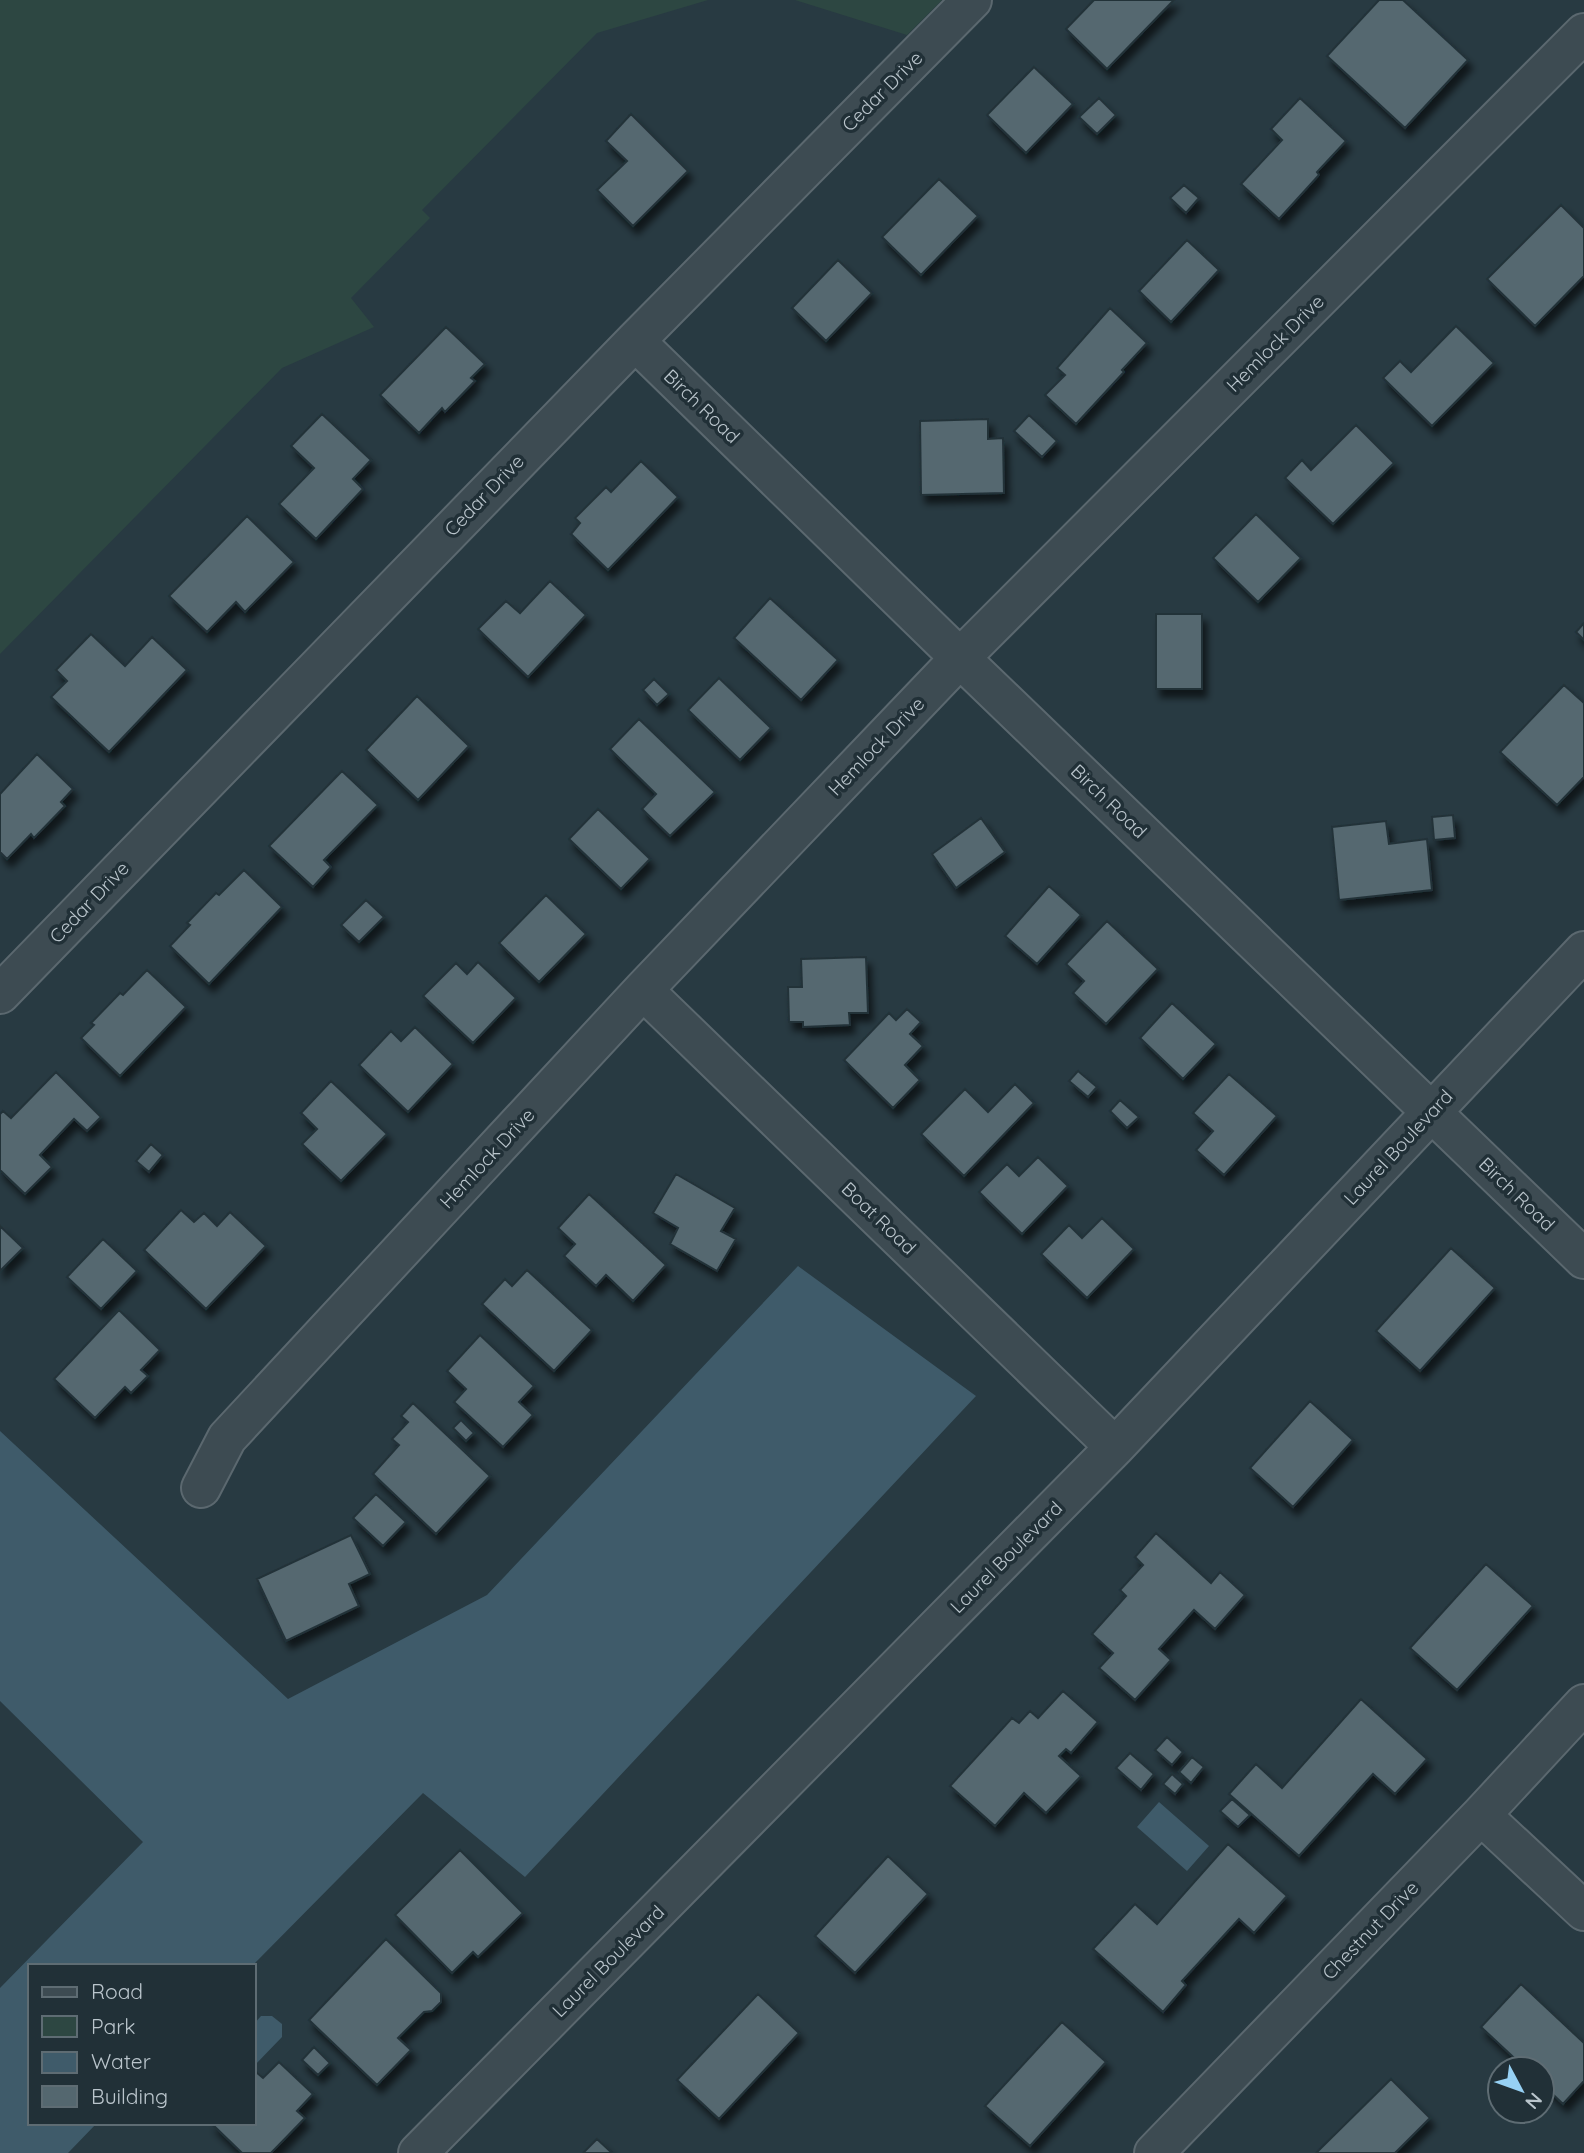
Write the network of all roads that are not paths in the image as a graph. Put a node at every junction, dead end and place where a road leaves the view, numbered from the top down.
1 (972, 0) edge
2 (1584, 33) edge
3 (635, 341) junction
4 (960, 658) junction
5 (1584, 951) edge
6 (643, 990) junction
7 (0, 994) edge
8 (1432, 1111) junction
9 (1584, 1259) edge
10 (1115, 1447) junction
11 (201, 1488) dead end
12 (1584, 1704) edge
13 (1481, 1815) junction
14 (1584, 1910) edge
15 (418, 2153) edge
16 (1154, 2153) edge

1 - 3 street, Cedar Drive
2 - 4 street, Hemlock Drive
3 - 4 street, Birch Road
3 - 7 street, Cedar Drive
4 - 6 street, Hemlock Drive
4 - 8 street, Birch Road
5 - 8 street, Laurel Boulevard
6 - 10 street, Boat Road
6 - 11 street, Hemlock Drive
8 - 9 street, Birch Road
8 - 10 street, Laurel Boulevard
10 - 15 street, Laurel Boulevard
12 - 13 street, Chestnut Drive
13 - 14 street
13 - 16 street, Chestnut Drive

